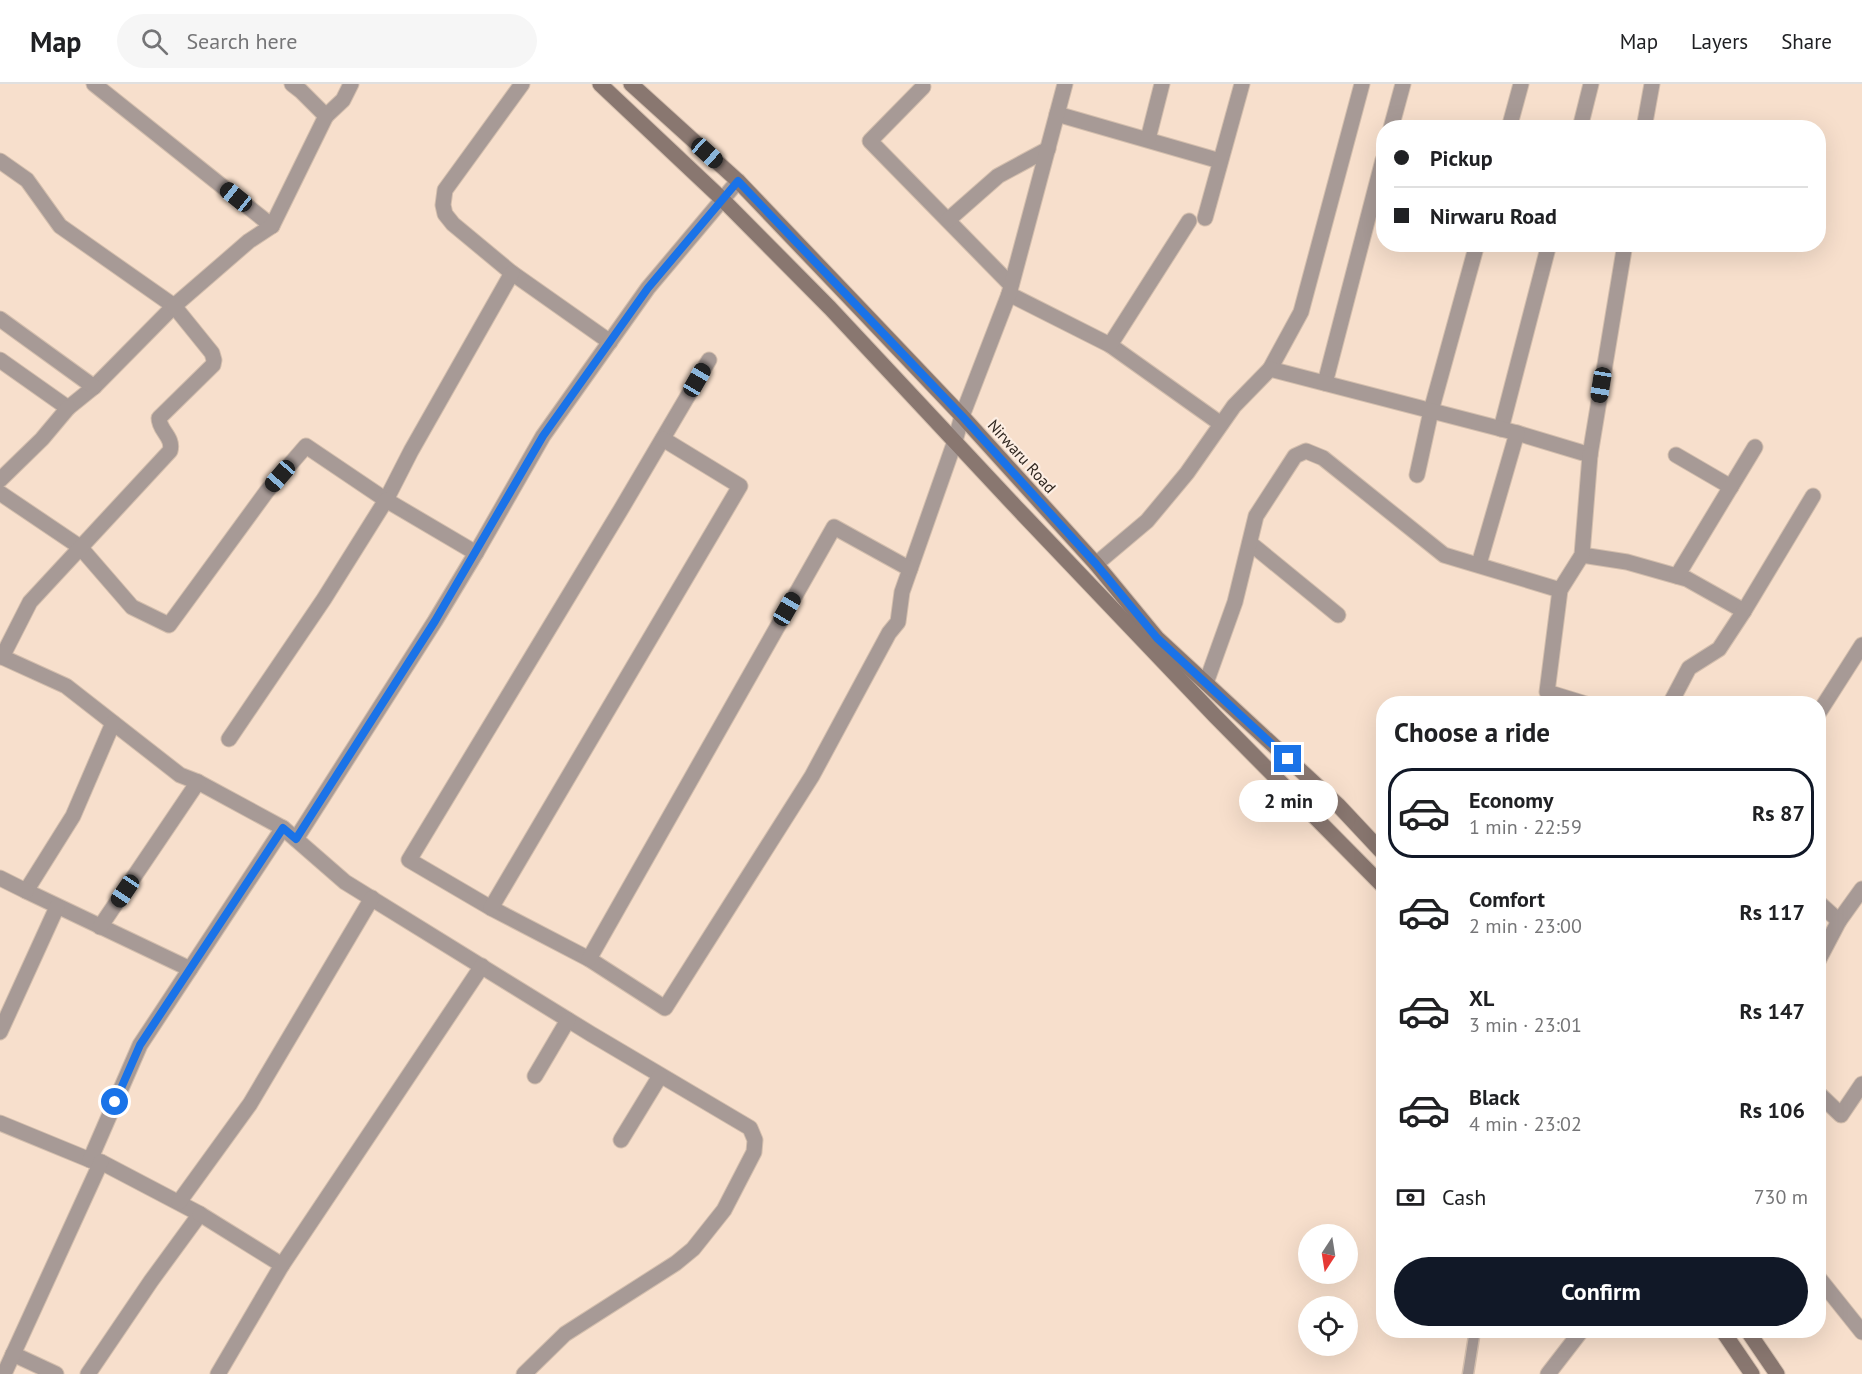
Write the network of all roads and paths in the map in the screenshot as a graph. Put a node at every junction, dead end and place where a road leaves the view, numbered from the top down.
1 (94, 84) edge
2 (292, 84) edge
3 (351, 84) edge
4 (522, 84) edge
5 (600, 84) edge
6 (631, 84) edge
7 (1065, 84) edge
8 (1162, 84) edge
9 (1242, 84) edge
10 (1362, 84) edge
11 (1403, 84) edge
12 (1521, 84) edge
13 (1592, 84) edge
14 (1652, 84) edge
15 (923, 87) dead end
16 (1057, 114) junction
17 (326, 116) junction
18 (1393, 120) edge
19 (1511, 120) edge
20 (1582, 120) edge
21 (1645, 120) edge
22 (1148, 139) junction
23 (1047, 149) junction
24 (0, 161) edge
25 (1221, 161) junction
26 (738, 181) junction
27 (1376, 187) edge
28 (722, 200) junction
29 (1204, 218) dead end
30 (948, 220) junction
31 (1189, 221) dead end
32 (272, 226) junction
33 (1475, 252) edge
34 (1547, 252) edge
35 (1624, 252) edge
36 (512, 273) junction
37 (1010, 290) junction
38 (174, 306) junction
39 (0, 319) edge
40 (610, 342) junction
41 (1110, 345) junction
42 (0, 360) edge
43 (709, 360) dead end
44 (1270, 369) junction
45 (1325, 383) junction
46 (94, 387) junction
47 (68, 408) junction
48 (1431, 411) junction
49 (962, 416) junction
50 (1221, 424) junction
51 (1501, 429) junction
52 (1517, 434) junction
53 (663, 439) junction
54 (955, 441) junction
55 (1755, 447) dead end
56 (1590, 455) junction
57 (1676, 455) dead end
58 (1417, 475) dead end
59 (0, 480) edge
60 (1731, 487) junction
61 (0, 493) edge
62 (1813, 496) dead end
63 (386, 500) junction
64 (1250, 543) junction
65 (80, 548) junction
66 (476, 552) junction
67 (1582, 555) junction
68 (1096, 564) junction
69 (1479, 564) junction
70 (910, 569) junction
71 (1677, 576) junction
72 (1560, 590) junction
73 (1744, 611) junction
74 (1338, 615) dead end
75 (1862, 645) edge
76 (1, 656) edge
77 (1206, 682) junction
78 (1549, 696) edge
79 (1674, 696) edge
80 (1826, 701) edge
81 (113, 723) junction
82 (229, 739) dead end
83 (198, 782) junction
84 (283, 828) junction
85 (296, 839) junction
86 (1376, 846) edge
87 (0, 878) edge
88 (1376, 879) edge
89 (1862, 889) edge
90 (26, 891) junction
91 (372, 898) junction
92 (57, 907) junction
93 (491, 908) junction
94 (1826, 909) edge
95 (1839, 921) junction
96 (100, 927) junction
97 (1826, 946) edge
98 (589, 959) junction
99 (482, 966) junction
100 (190, 969) junction
101 (568, 1020) junction
102 (0, 1032) edge
103 (535, 1076) dead end
104 (660, 1076) junction
105 (1862, 1084) edge
106 (1826, 1101) edge
107 (0, 1123) edge
108 (621, 1140) dead end
109 (95, 1161) junction
110 (178, 1202) junction
111 (200, 1214) junction
112 (282, 1265) junction
113 (1826, 1287) edge
114 (1862, 1332) edge
115 (1473, 1338) edge
116 (1576, 1338) edge
117 (1727, 1338) edge
118 (1752, 1338) edge
119 (13, 1354) junction
120 (1746, 1372) edge
121 (4, 1374) edge
122 (56, 1374) edge
123 (88, 1374) edge
124 (218, 1374) edge
125 (524, 1374) edge
126 (1468, 1374) edge
127 (1548, 1374) edge
128 (1777, 1374) edge

1 - 32 street
2 - 17 street
3 - 17 street
4 - 36 street
5 - 28 street
6 - 26 street, Nirwaru Road
7 - 16 street
8 - 22 street
9 - 25 street
10 - 44 street
11 - 18 street
12 - 19 street
13 - 20 street
14 - 21 street
15 - 30 street
16 - 22 street
16 - 23 street
17 - 32 street
22 - 25 street
23 - 30 street
23 - 37 street
24 - 38 street
25 - 29 street
26 - 28 street
26 - 49 street, Nirwaru Road
27 - 45 street
28 - 40 street
28 - 54 street
30 - 37 street
31 - 41 street
32 - 38 street
33 - 48 street
34 - 51 street
35 - 56 street
36 - 40 street
36 - 63 street
37 - 41 street
37 - 49 street
38 - 46 street
38 - 65 street
39 - 46 street
40 - 66 street
41 - 50 street
42 - 47 street
43 - 53 street
44 - 45 street
44 - 50 street
45 - 48 street
46 - 47 street
47 - 59 street
48 - 51 street
48 - 58 street
49 - 54 street
49 - 68 street, Nirwaru Road
50 - 68 street
51 - 52 street
52 - 56 street
52 - 69 street
53 - 93 street
53 - 93 street
54 - 70 street
54 - 88 street
55 - 60 street
56 - 67 street
57 - 60 street
60 - 71 street
61 - 65 street
62 - 73 street
63 - 65 street
63 - 66 street
63 - 82 street
64 - 69 street
64 - 74 street
64 - 77 street
65 - 76 street
66 - 85 street
67 - 71 street
67 - 72 street
68 - 77 street, Nirwaru Road
69 - 72 street
70 - 98 street
70 - 98 street
71 - 73 street
72 - 78 street
73 - 79 street
75 - 80 street
76 - 81 street
77 - 86 street, Nirwaru Road
81 - 83 street
81 - 90 street
83 - 84 street
83 - 96 street
84 - 85 street
84 - 100 street
85 - 91 street
87 - 90 street
89 - 95 street
90 - 92 street
91 - 99 street
91 - 110 street
92 - 96 street
92 - 102 street
93 - 98 street
94 - 95 street
95 - 97 street
96 - 100 street
99 - 101 street
99 - 112 street
100 - 109 street
101 - 103 street
101 - 104 street
104 - 108 street
104 - 125 street
105 - 106 street
107 - 109 street
109 - 110 street
109 - 119 street
110 - 111 street
111 - 112 street
111 - 123 street
112 - 124 street
113 - 114 street
115 - 126 lane
116 - 127 street
117 - 120 street
118 - 128 street
119 - 121 street
119 - 122 street

